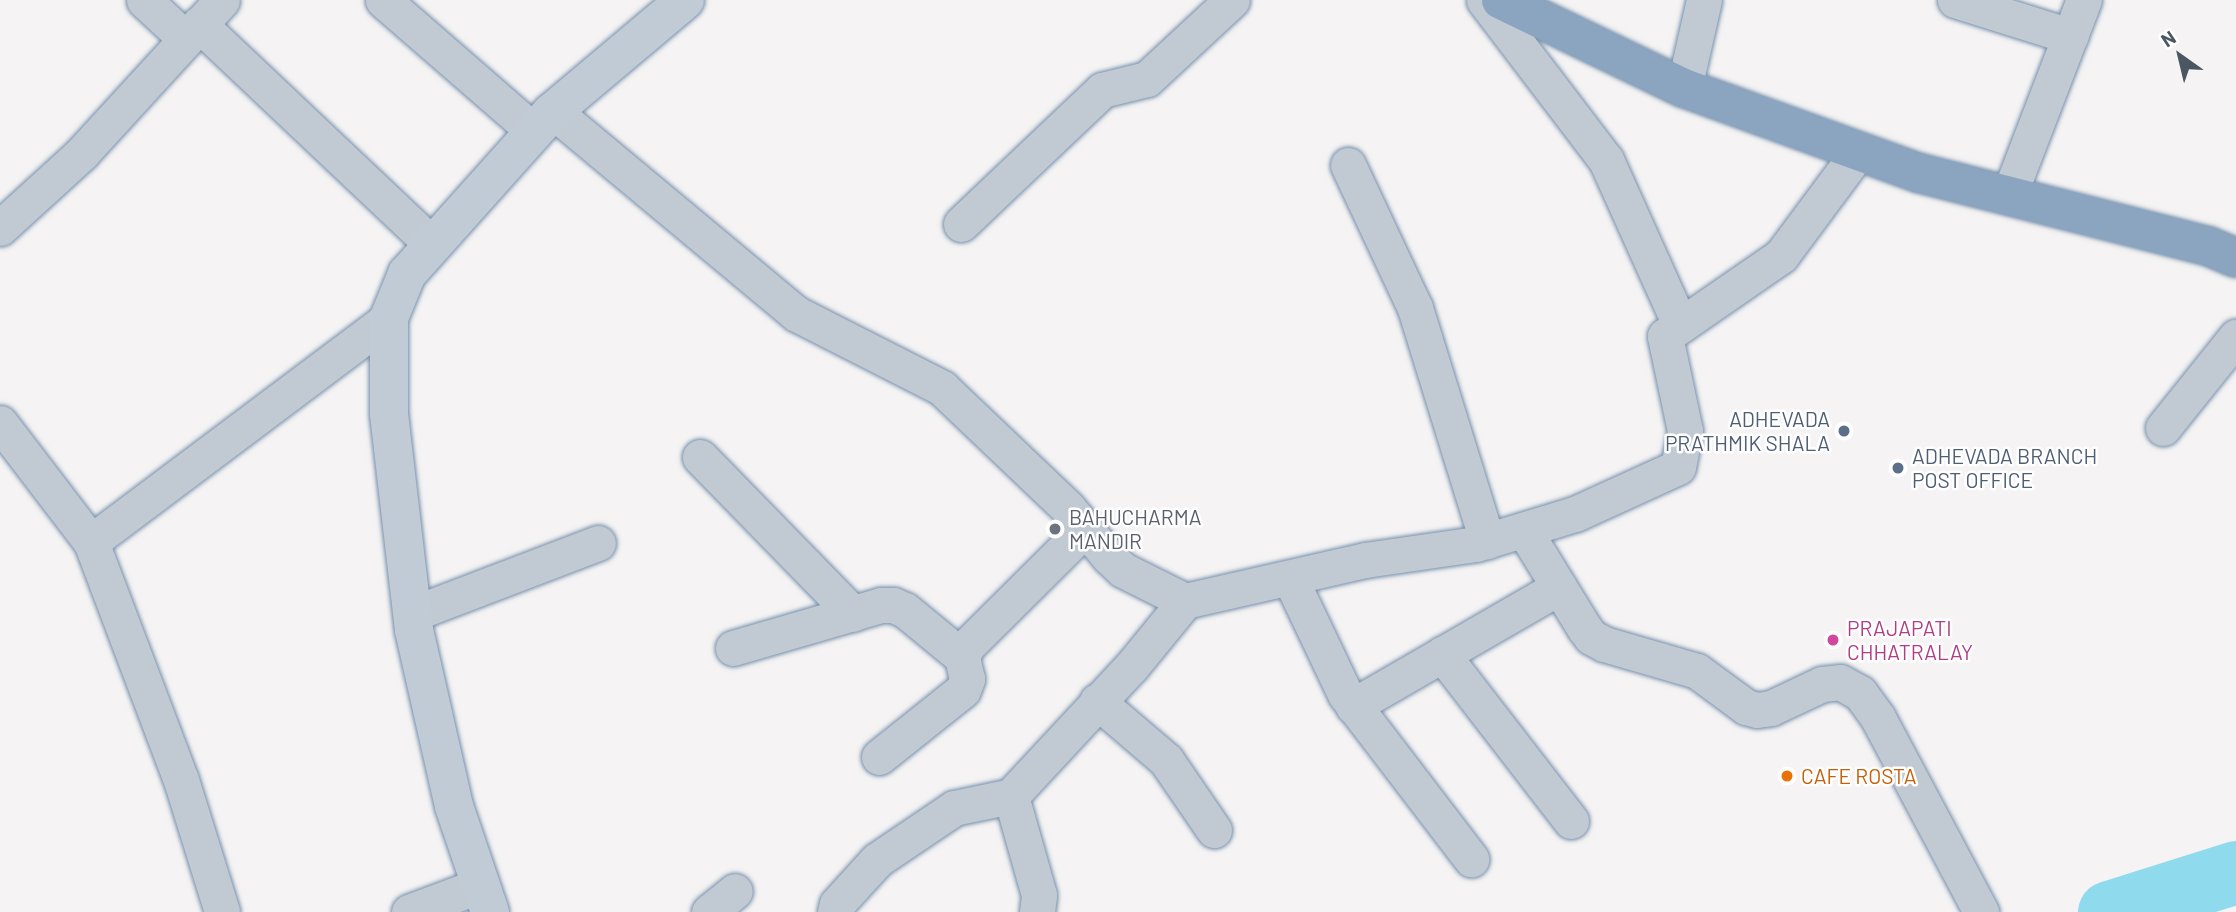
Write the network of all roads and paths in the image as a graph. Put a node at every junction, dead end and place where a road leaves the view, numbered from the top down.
1 (144, 0) edge
2 (383, 0) edge
3 (685, 0) edge
4 (1232, 0) edge
5 (1484, 0) edge
6 (1501, 0) edge
7 (1704, 0) edge
8 (1955, 0) edge
9 (2084, 0) edge
10 (202, 21) edge
11 (2070, 36) junction
12 (1684, 88) junction
13 (544, 122) junction
14 (1859, 151) junction
15 (1348, 165) dead end
16 (2009, 195) junction
17 (961, 224) dead end
18 (0, 228) edge
19 (433, 245) junction
20 (2236, 258) edge
21 (389, 318) junction
22 (1680, 325) junction
23 (2236, 337) edge
24 (0, 423) edge
25 (2163, 428) dead end
26 (700, 457) dead end
27 (1085, 529) junction
28 (1524, 530) junction
29 (1487, 541) junction
30 (91, 542) junction
31 (598, 542) dead end
32 (1290, 578) junction
33 (1559, 587) junction
34 (1185, 601) junction
35 (412, 614) junction
36 (853, 614) junction
37 (733, 648) dead end
38 (1441, 654) junction
39 (962, 657) junction
40 (1097, 701) junction
41 (1353, 706) junction
42 (879, 757) dead end
43 (1011, 796) junction
44 (1571, 821) dead end
45 (1214, 830) dead end
46 (1471, 859) dead end
47 (486, 898) edge
48 (222, 912) edge
49 (409, 912) edge
50 (835, 912) edge
51 (1037, 912) edge
52 (1981, 912) edge

1 - 10 street
2 - 13 street
3 - 13 street
4 - 17 street
5 - 22 street
6 - 12 highway
7 - 12 street
8 - 11 street
9 - 11 street
10 - 18 street
10 - 19 street
11 - 16 street
12 - 14 highway
13 - 19 street
13 - 27 street
14 - 16 highway
14 - 22 street
15 - 29 street
16 - 20 highway
19 - 21 street
21 - 30 street
21 - 35 street
22 - 28 street
23 - 25 street
24 - 30 street
26 - 36 street
27 - 34 street
27 - 39 street
28 - 29 street
28 - 33 street
29 - 32 street
30 - 48 street
31 - 35 street
32 - 34 street
32 - 41 street
33 - 38 street
33 - 52 street
34 - 40 street
35 - 47 street
36 - 37 street
36 - 39 street
38 - 41 street
38 - 44 street
39 - 42 street
40 - 43 street
40 - 45 street
41 - 46 street
43 - 50 street
43 - 51 street
47 - 49 street

